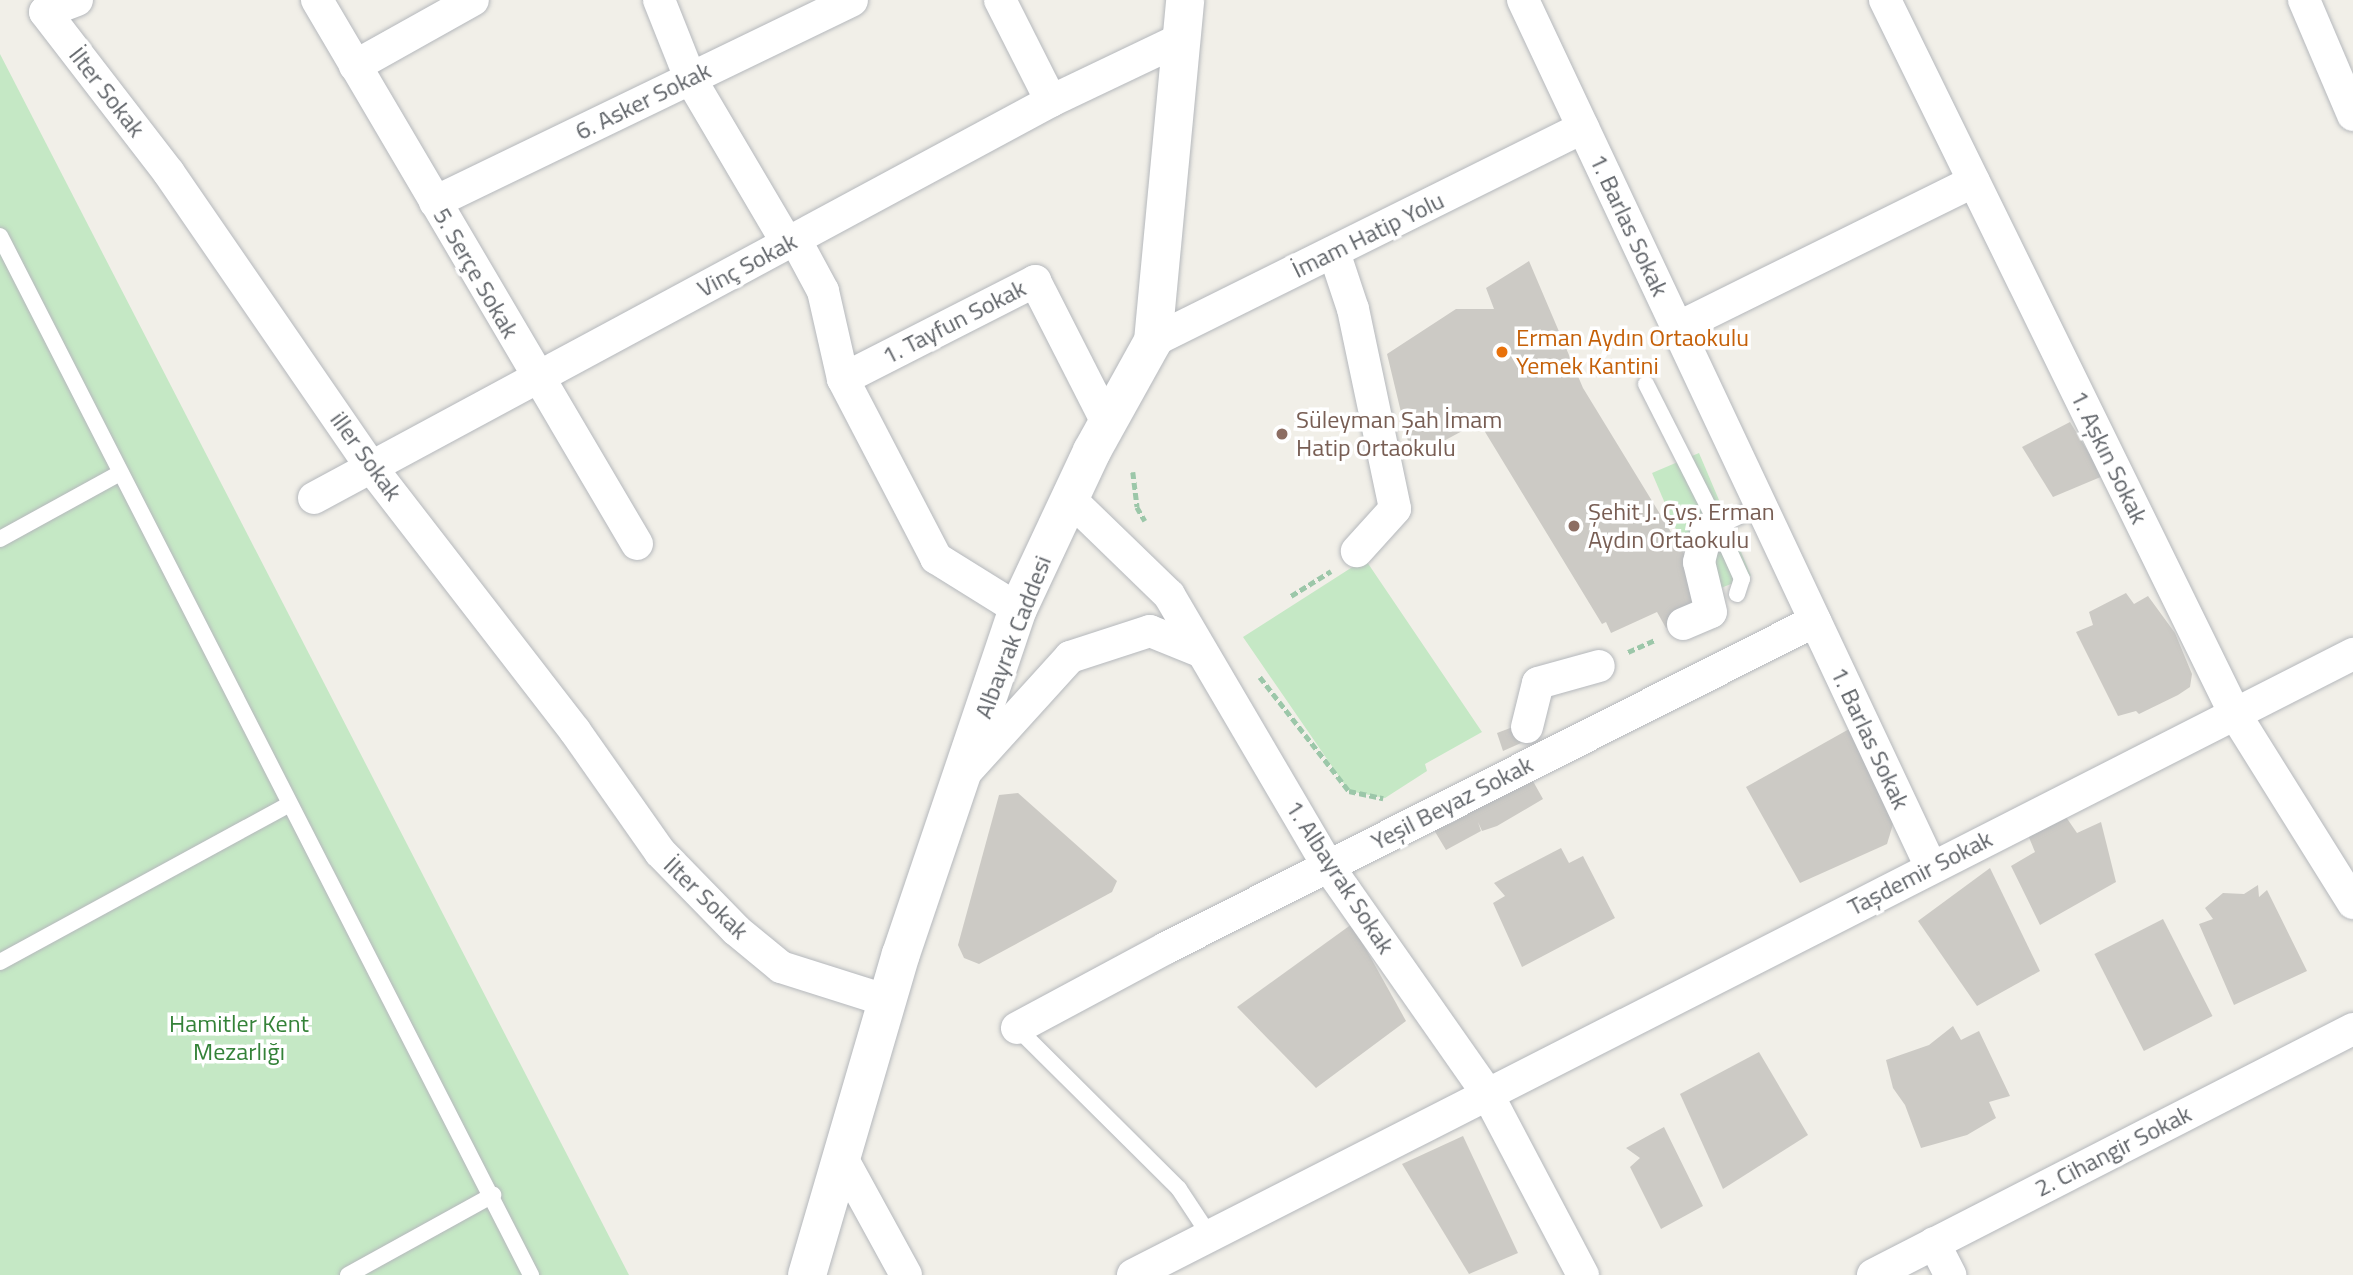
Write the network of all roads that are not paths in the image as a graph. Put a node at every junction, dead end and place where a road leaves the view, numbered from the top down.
1 (77, 0) edge
2 (317, 0) edge
3 (473, 0) edge
4 (659, 0) edge
5 (852, 0) edge
6 (999, 0) edge
7 (1185, 0) edge
8 (1523, 0) edge
9 (1885, 0) edge
10 (2304, 0) edge
11 (1183, 38) junction
12 (355, 66) junction
13 (690, 78) junction
14 (1051, 102) junction
15 (2353, 116) edge
16 (1583, 128) junction
17 (169, 173) joint
18 (1974, 181) junction
19 (435, 202) junction
20 (0, 236) edge
21 (791, 241) junction
22 (1334, 252) junction
23 (1677, 328) junction
24 (1153, 341) junction
25 (538, 377) junction
26 (843, 379) junction
27 (1646, 384) dead end
28 (1108, 424) junction
29 (372, 467) junction
30 (120, 473) junction
31 (314, 498) dead end
32 (1070, 499) junction
33 (1761, 506) junction
34 (1718, 526) junction
35 (0, 538) edge
36 (638, 544) dead end
37 (1357, 551) road end
38 (1737, 594) dead end
39 (1018, 609) junction
40 (1815, 621) junction
41 (1683, 624) road end
42 (1202, 652) junction
43 (2353, 654) edge
44 (1599, 666) road end
45 (2235, 714) junction
46 (1527, 727) dead end
47 (575, 731) joint
48 (961, 778) junction
49 (288, 805) junction
50 (1328, 866) junction
51 (1931, 867) junction
52 (2353, 903) edge
53 (0, 962) edge
54 (888, 1000) junction
55 (1017, 1028) joint
56 (2353, 1029) edge
57 (1487, 1093) junction
58 (842, 1158) junction
59 (494, 1195) junction
60 (1210, 1236) junction
61 (1934, 1243) junction
62 (348, 1275) edge
63 (531, 1275) edge
64 (807, 1275) edge
65 (906, 1275) edge
66 (1133, 1275) edge
67 (1583, 1275) edge
68 (1873, 1275) edge
69 (1950, 1275) edge

1 - 17 street, İlter Sokak
2 - 12 street, 5. Serçe Sokak
3 - 12 street
4 - 13 street
5 - 13 street, 6. Asker Sokak
6 - 14 street
7 - 11 street, Albayrak Caddesi
8 - 16 street, 1. Barlas Sokak
9 - 18 street, 1. Aşkın Sokak
10 - 15 street
11 - 14 street, Vinç Sokak
11 - 24 street, Albayrak Caddesi
12 - 19 street, 5. Serçe Sokak
13 - 19 street, 6. Asker Sokak
13 - 21 street
14 - 21 street, Vinç Sokak
16 - 22 street, İmam Hatip Yolu
16 - 23 street, 1. Barlas Sokak
17 - 29 street, iller Sokak
18 - 23 street
18 - 45 street, 1. Aşkın Sokak
19 - 25 street, 5. Serçe Sokak
20 - 30 lane
21 - 25 street, Vinç Sokak
21 - 26 street
22 - 24 street, İmam Hatip Yolu
22 - 37 street
23 - 33 street, 1. Barlas Sokak
24 - 28 street, Albayrak Caddesi
25 - 29 street, Vinç Sokak
25 - 36 street, 5. Serçe Sokak
26 - 28 street, 1. Tayfun Sokak
26 - 39 street
27 - 34 lane
28 - 32 street, Albayrak Caddesi
29 - 31 street, Vinç Sokak
29 - 47 street, iller Sokak
30 - 35 lane
30 - 49 lane
32 - 39 street, Albayrak Caddesi
32 - 42 street, 1. Albayrak Sokak
33 - 34 lane
33 - 40 street, 1. Barlas Sokak
34 - 38 lane
34 - 41 street
39 - 48 street, Albayrak Caddesi
40 - 50 street, Yeşil Beyaz Sokak
40 - 51 street, 1. Barlas Sokak
42 - 48 street
42 - 50 street, 1. Albayrak Sokak
43 - 45 street, Taşdemir Sokak
44 - 46 street
45 - 51 street, Taşdemir Sokak
45 - 52 street, 1. Aşkın Sokak
47 - 54 street, İlter Sokak
48 - 54 street, Albayrak Caddesi
49 - 53 lane
49 - 59 lane
50 - 55 street, Yeşil Beyaz Sokak
50 - 57 street, 1. Albayrak Sokak
51 - 57 street, Taşdemir Sokak
54 - 58 street, Albayrak Caddesi
55 - 60 lane
56 - 61 street, 2. Cihangir Sokak
57 - 60 street, Taşdemir Sokak
57 - 67 street, 1. Albayrak Sokak
58 - 64 street, Albayrak Caddesi
58 - 65 street
59 - 62 lane
59 - 63 lane
60 - 66 street, Taşdemir Sokak
61 - 68 street, 2. Cihangir Sokak
61 - 69 street

